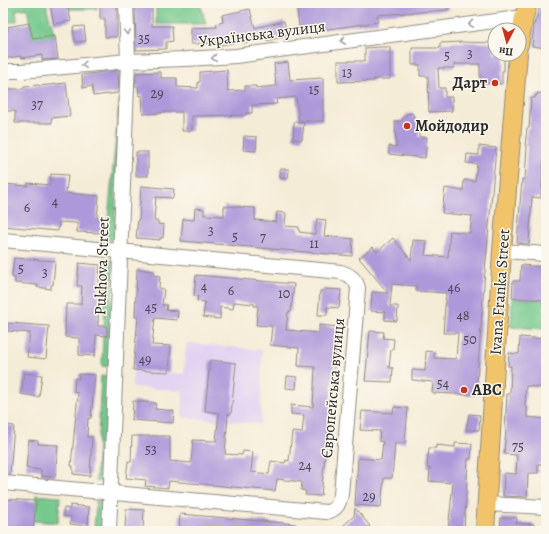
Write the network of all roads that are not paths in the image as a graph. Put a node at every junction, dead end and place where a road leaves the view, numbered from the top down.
1 (126, 3) edge
2 (526, 10) edge
3 (524, 22) edge
4 (128, 61) junction
5 (517, 62) edge
6 (3, 71) edge
7 (3, 240) edge
8 (120, 250) junction
9 (502, 251) junction
10 (546, 254) edge
11 (3, 483) edge
12 (110, 493) junction
13 (487, 504) junction
14 (546, 508) edge
15 (109, 531) edge
16 (485, 531) edge

1 -> 4 street, Pukhova Street
2 - 3 main road
2 -> 4 street, Українська вулиця
4 -> 6 street, Українська вулиця
4 - 8 street, Pukhova Street
5 - 9 main road, Ivana Franka Street
7 - 8 street
8 - 12 street, Pukhova Street
8 - 12 street, Європейська вулиця
9 - 10 street
9 - 13 main road, Ivana Franka Street
11 - 12 street
12 - 15 street, Pukhova Street
13 - 14 street
13 - 16 main road, Ivana Franka Street

